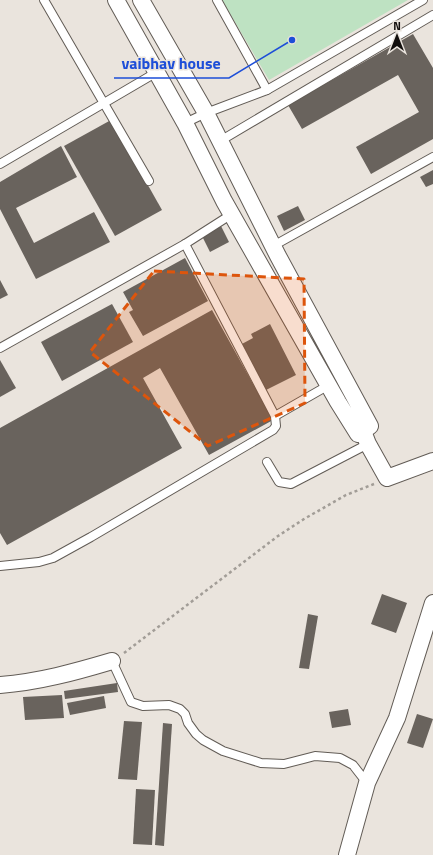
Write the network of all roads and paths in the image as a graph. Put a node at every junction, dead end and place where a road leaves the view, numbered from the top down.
1 (44, 0) edge
2 (116, 0) edge
3 (141, 0) edge
4 (217, 0) edge
5 (423, 0) edge
6 (433, 14) edge
7 (157, 72) junction
8 (266, 90) junction
9 (104, 103) junction
10 (206, 113) junction
11 (185, 123) junction
12 (220, 141) junction
13 (433, 157) edge
14 (0, 164) edge
15 (149, 181) dead end
16 (245, 191) junction
17 (228, 208) junction
18 (185, 244) junction
19 (273, 246) junction
20 (0, 348) edge
21 (329, 385) junction
22 (275, 416) junction
23 (365, 437) junction
24 (433, 461) edge
25 (268, 462) dead end
26 (387, 478) junction
27 (0, 566) edge
28 (433, 603) edge
29 (112, 661) junction
30 (0, 685) edge
31 (367, 783) junction
32 (347, 855) edge

1 - 9 lane
2 - 7 street
3 - 10 street
4 - 8 lane
5 - 8 lane
6 - 12 lane
7 - 9 lane
7 - 11 street
8 - 10 lane
9 - 14 lane
9 - 15 lane
10 - 11 lane
10 - 12 street
11 - 17 street
12 - 16 street
13 - 19 lane
16 - 17 street
16 - 19 street
17 - 18 lane
17 - 21 street
18 - 20 lane
18 - 22 lane
19 - 23 street
21 - 22 lane
21 - 23 street
22 - 27 lane
23 - 25 lane
23 - 26 street
24 - 26 street
26 - 29 path
28 - 31 street
29 - 30 street
29 - 31 lane
31 - 32 street

